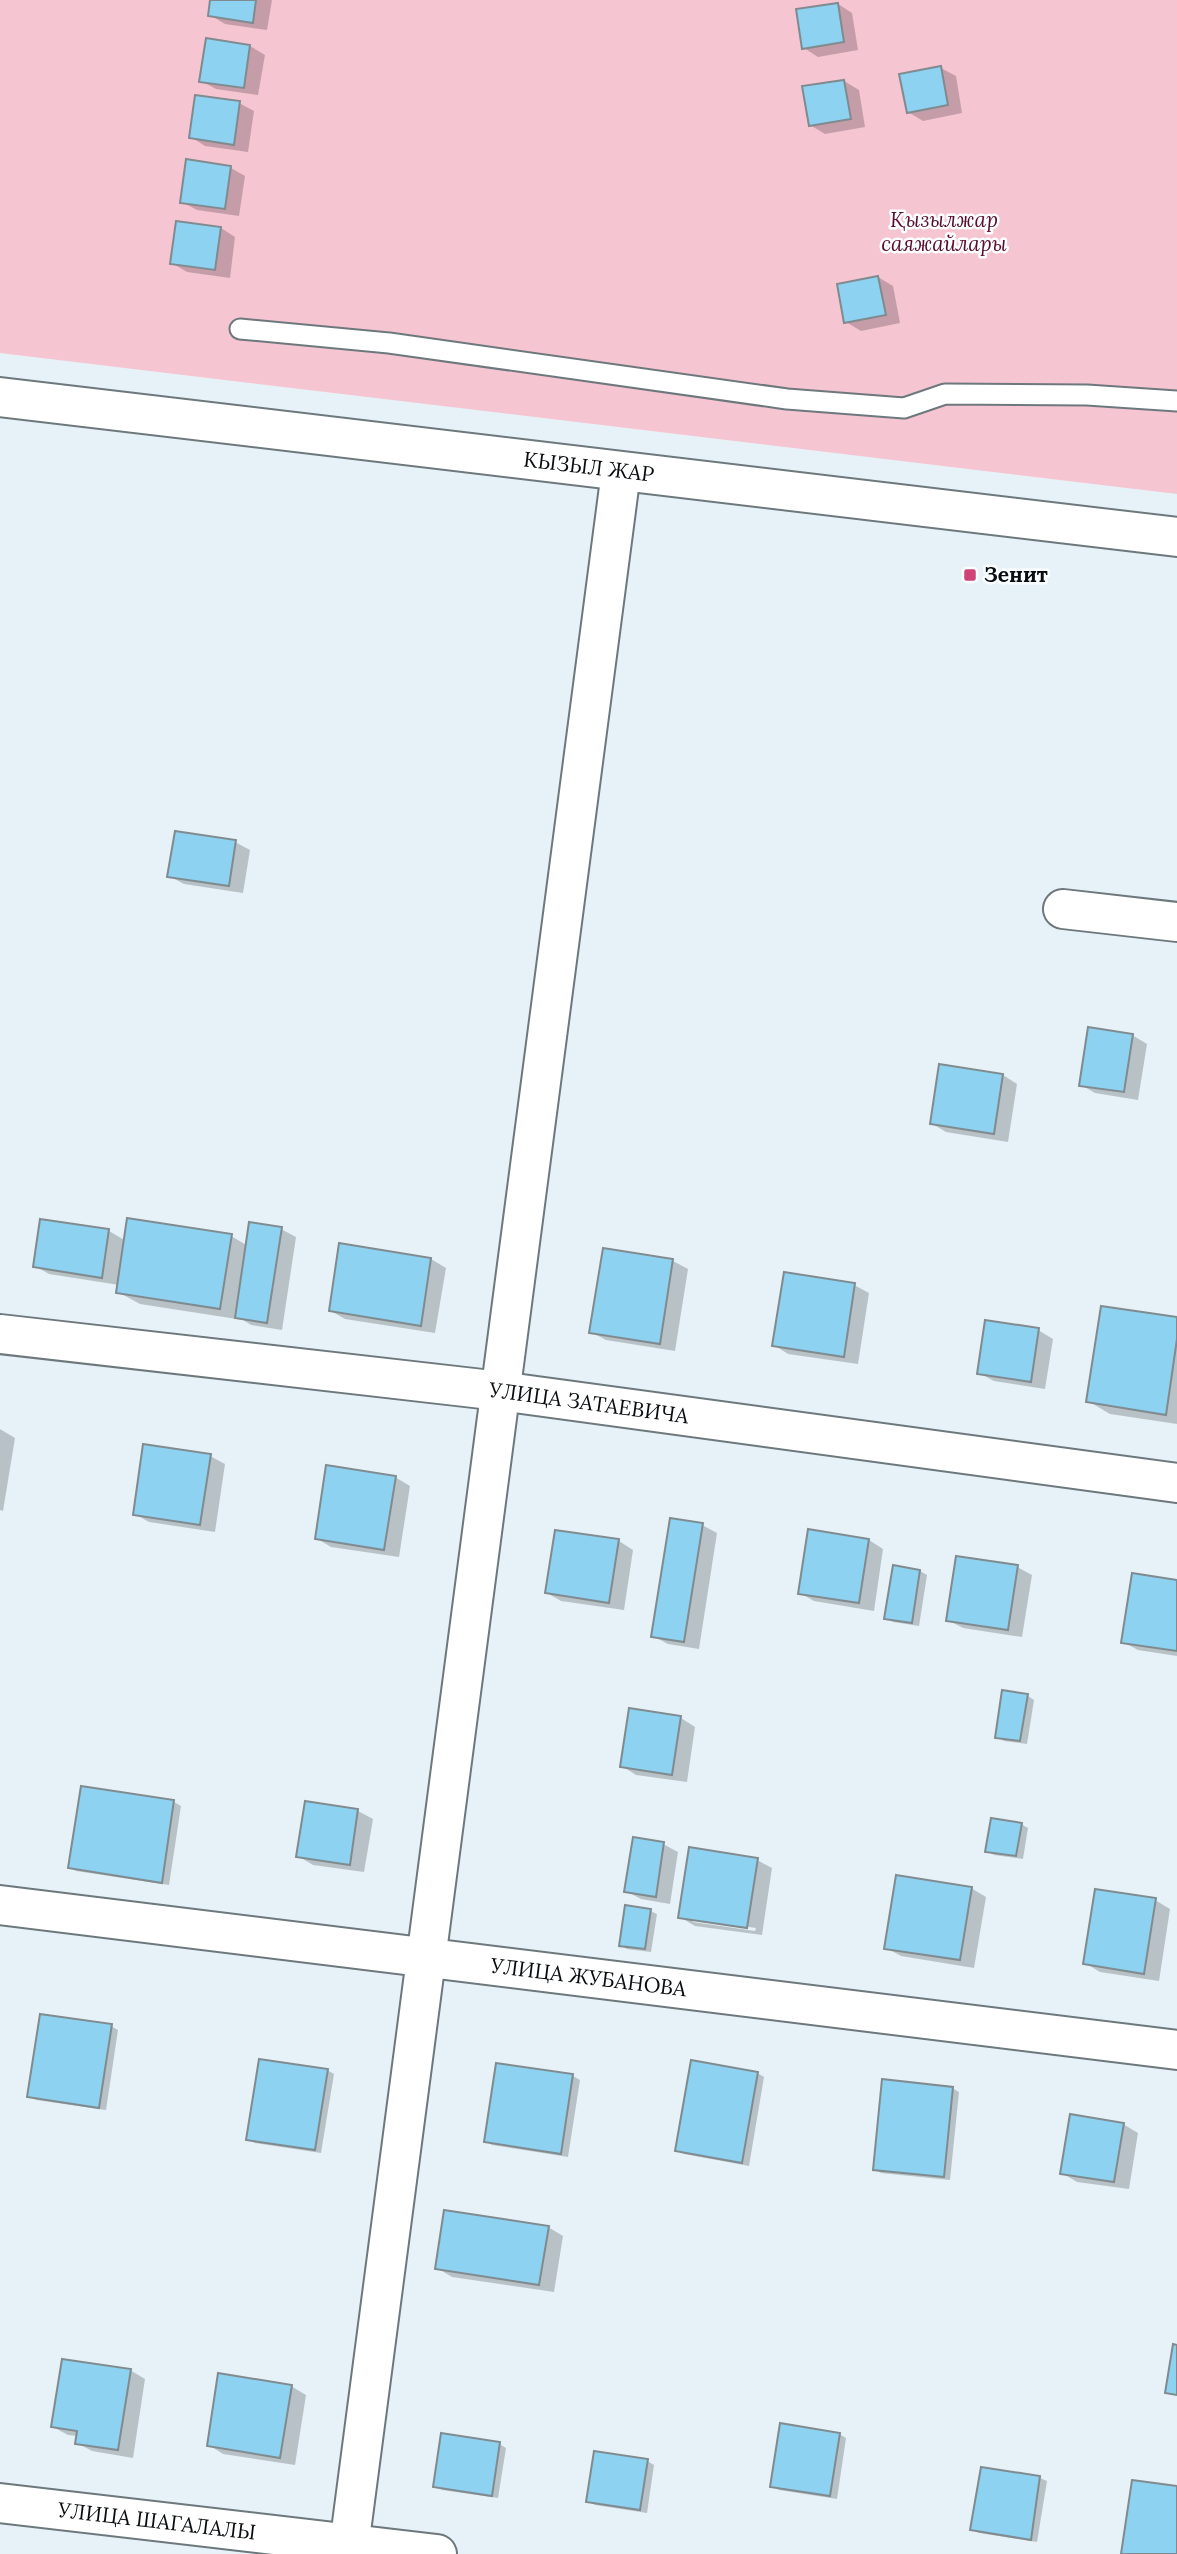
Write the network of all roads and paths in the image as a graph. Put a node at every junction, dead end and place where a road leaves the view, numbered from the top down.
1 (240, 329) dead end
2 (0, 397) edge
3 (1177, 401) edge
4 (621, 472) junction
5 (1177, 537) edge
6 (1063, 909) dead end
7 (1177, 922) edge
8 (0, 1334) edge
9 (500, 1391) junction
10 (1177, 1483) edge
11 (0, 1905) edge
12 (426, 1959) junction
13 (1177, 2050) edge
14 (0, 2503) edge
15 (348, 2549) edge
16 (437, 2554) edge

1 - 3 lane
2 - 4 street, КЫЗЫЛ ЖАР
4 - 5 street, КЫЗЫЛ ЖАР
4 - 9 street
6 - 7 street
8 - 9 street, УЛИЦА ЗАТАЕВИЧА
9 - 10 street, УЛИЦА ЗАТАЕВИЧА
9 - 12 street
11 - 12 street, УЛИЦА ЖУБАНОВА
12 - 13 street, УЛИЦА ЖУБАНОВА
12 - 15 street
14 - 15 street, УЛИЦА ШАГАЛАЛЫ
15 - 16 street, УЛИЦА ШАГАЛАЛЫ

